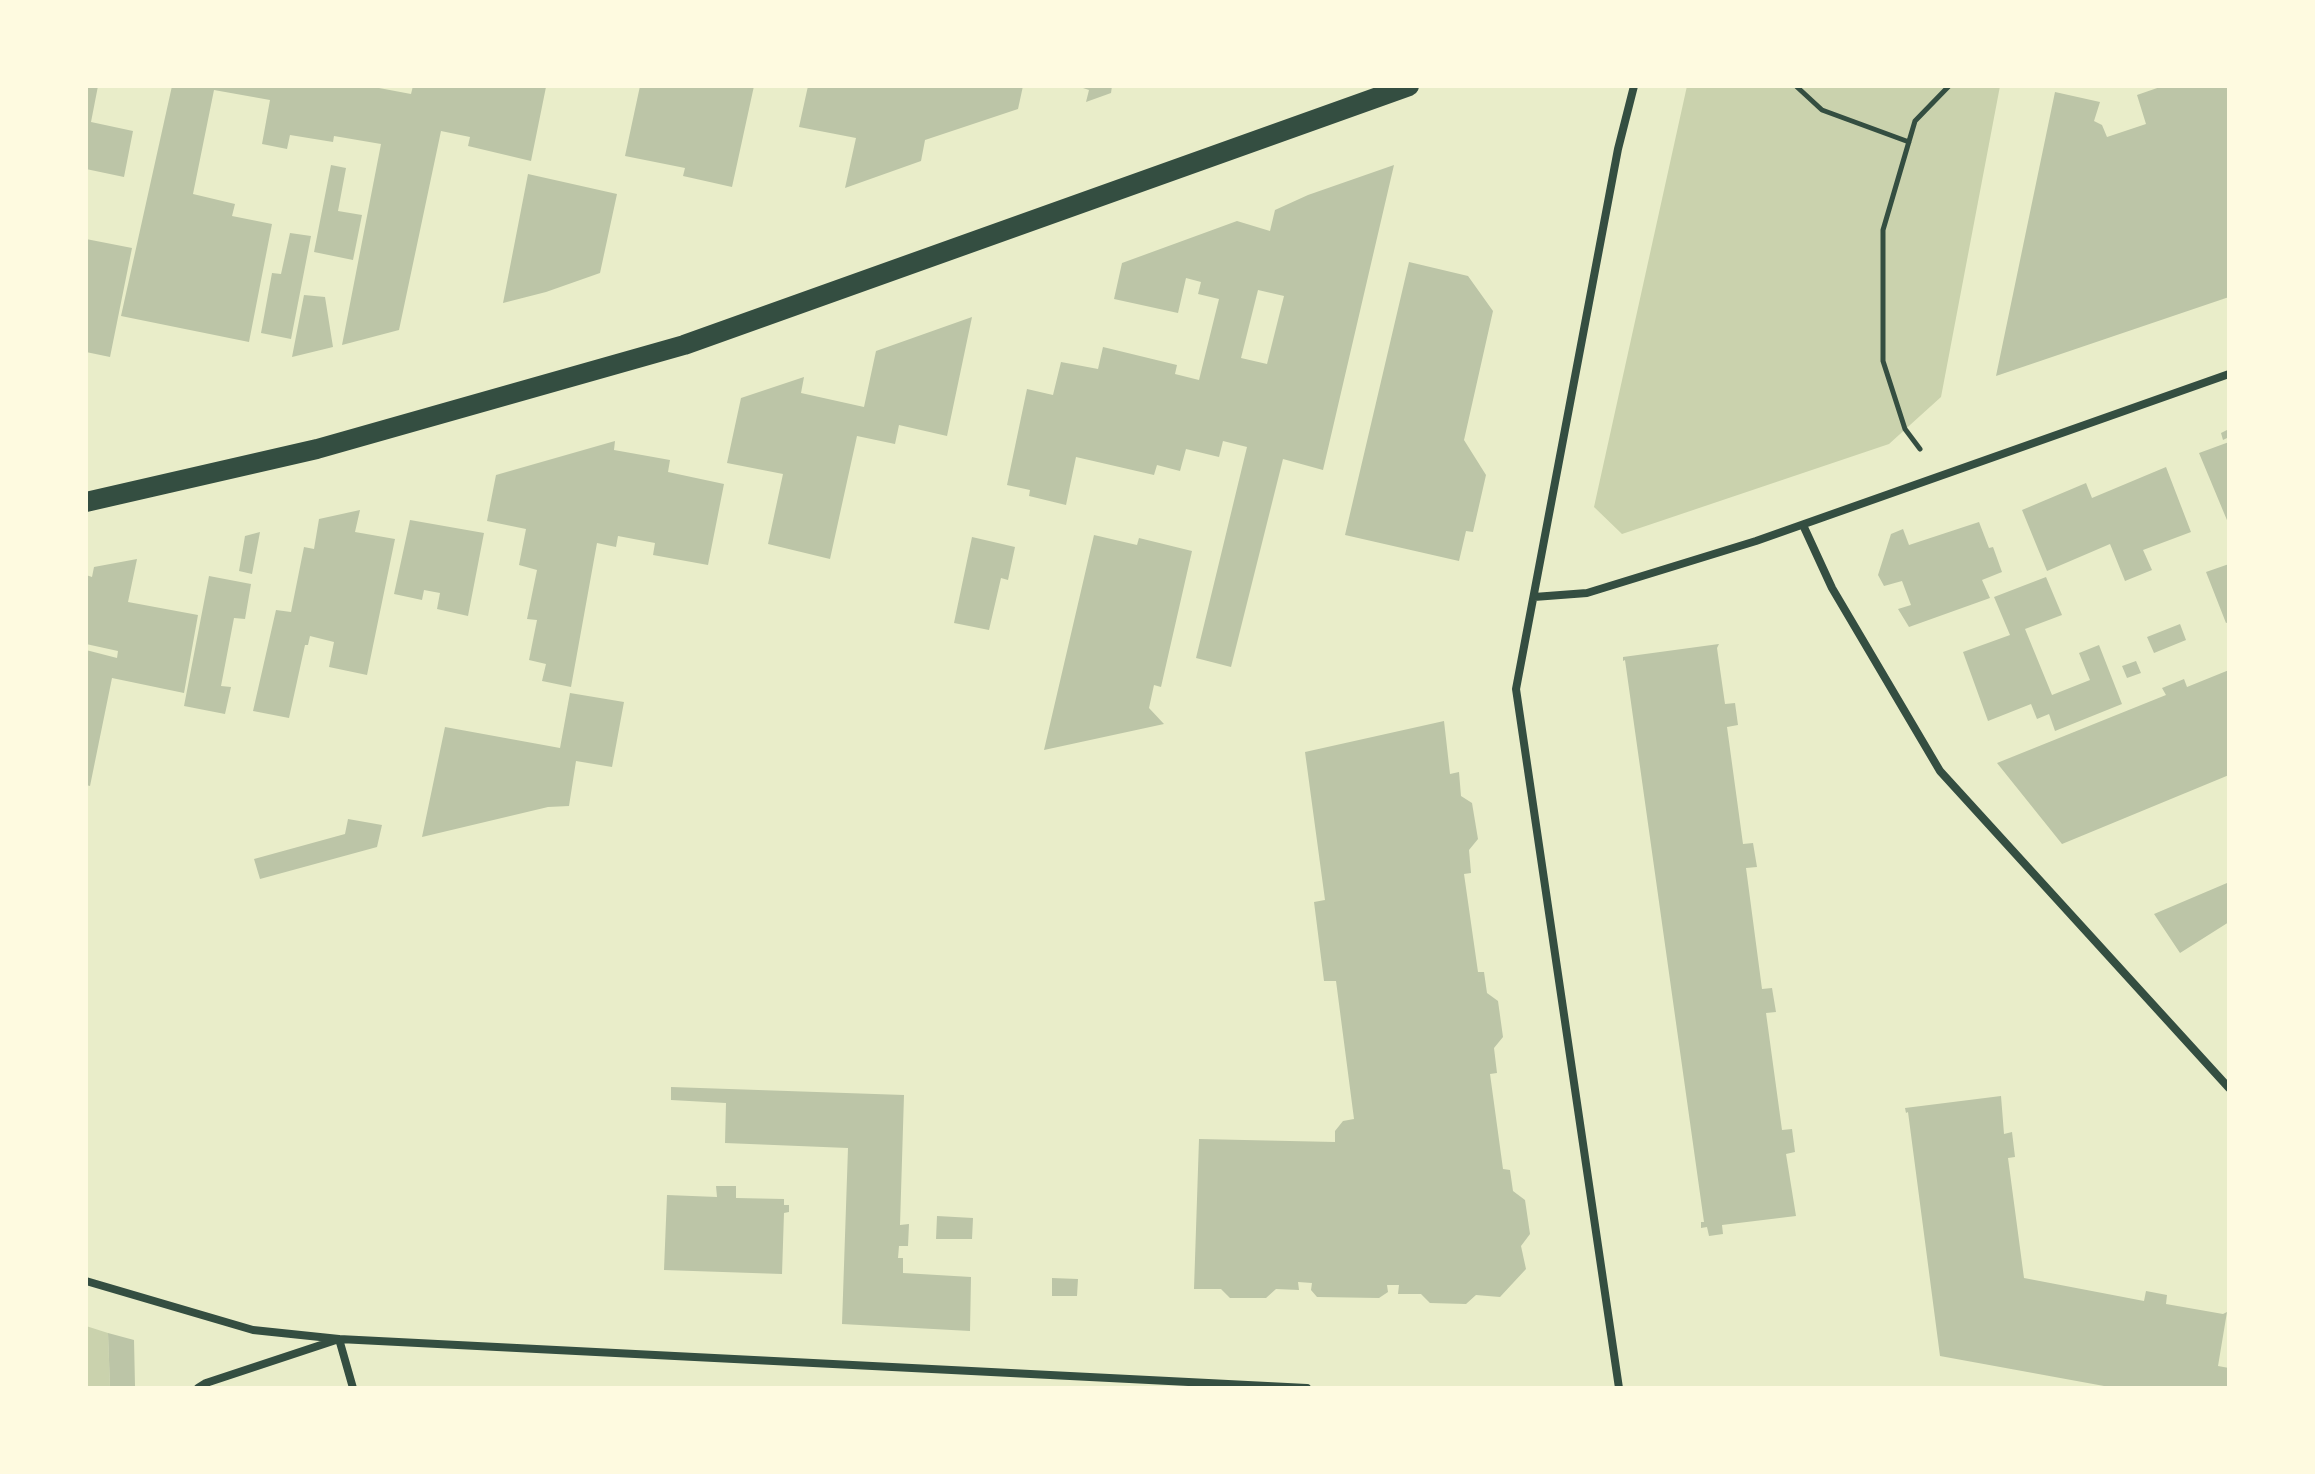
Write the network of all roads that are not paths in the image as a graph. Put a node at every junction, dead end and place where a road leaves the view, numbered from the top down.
1 (1409, 86) edge
2 (1634, 86) edge
3 (2229, 374) edge
4 (86, 502) edge
5 (1803, 525) junction
6 (1534, 597) junction
7 (2229, 1088) edge
8 (86, 1281) edge
9 (339, 1339) junction
10 (1258, 1387) edge
11 (198, 1388) edge
12 (353, 1388) edge
13 (1307, 1388) edge
14 (1619, 1388) edge

1 - 4 main road
2 - 6 street
3 - 5 street
5 - 6 street
5 - 7 street
6 - 14 street
8 - 9 street
9 - 10 street
9 - 11 street
9 - 12 street
10 - 13 street

